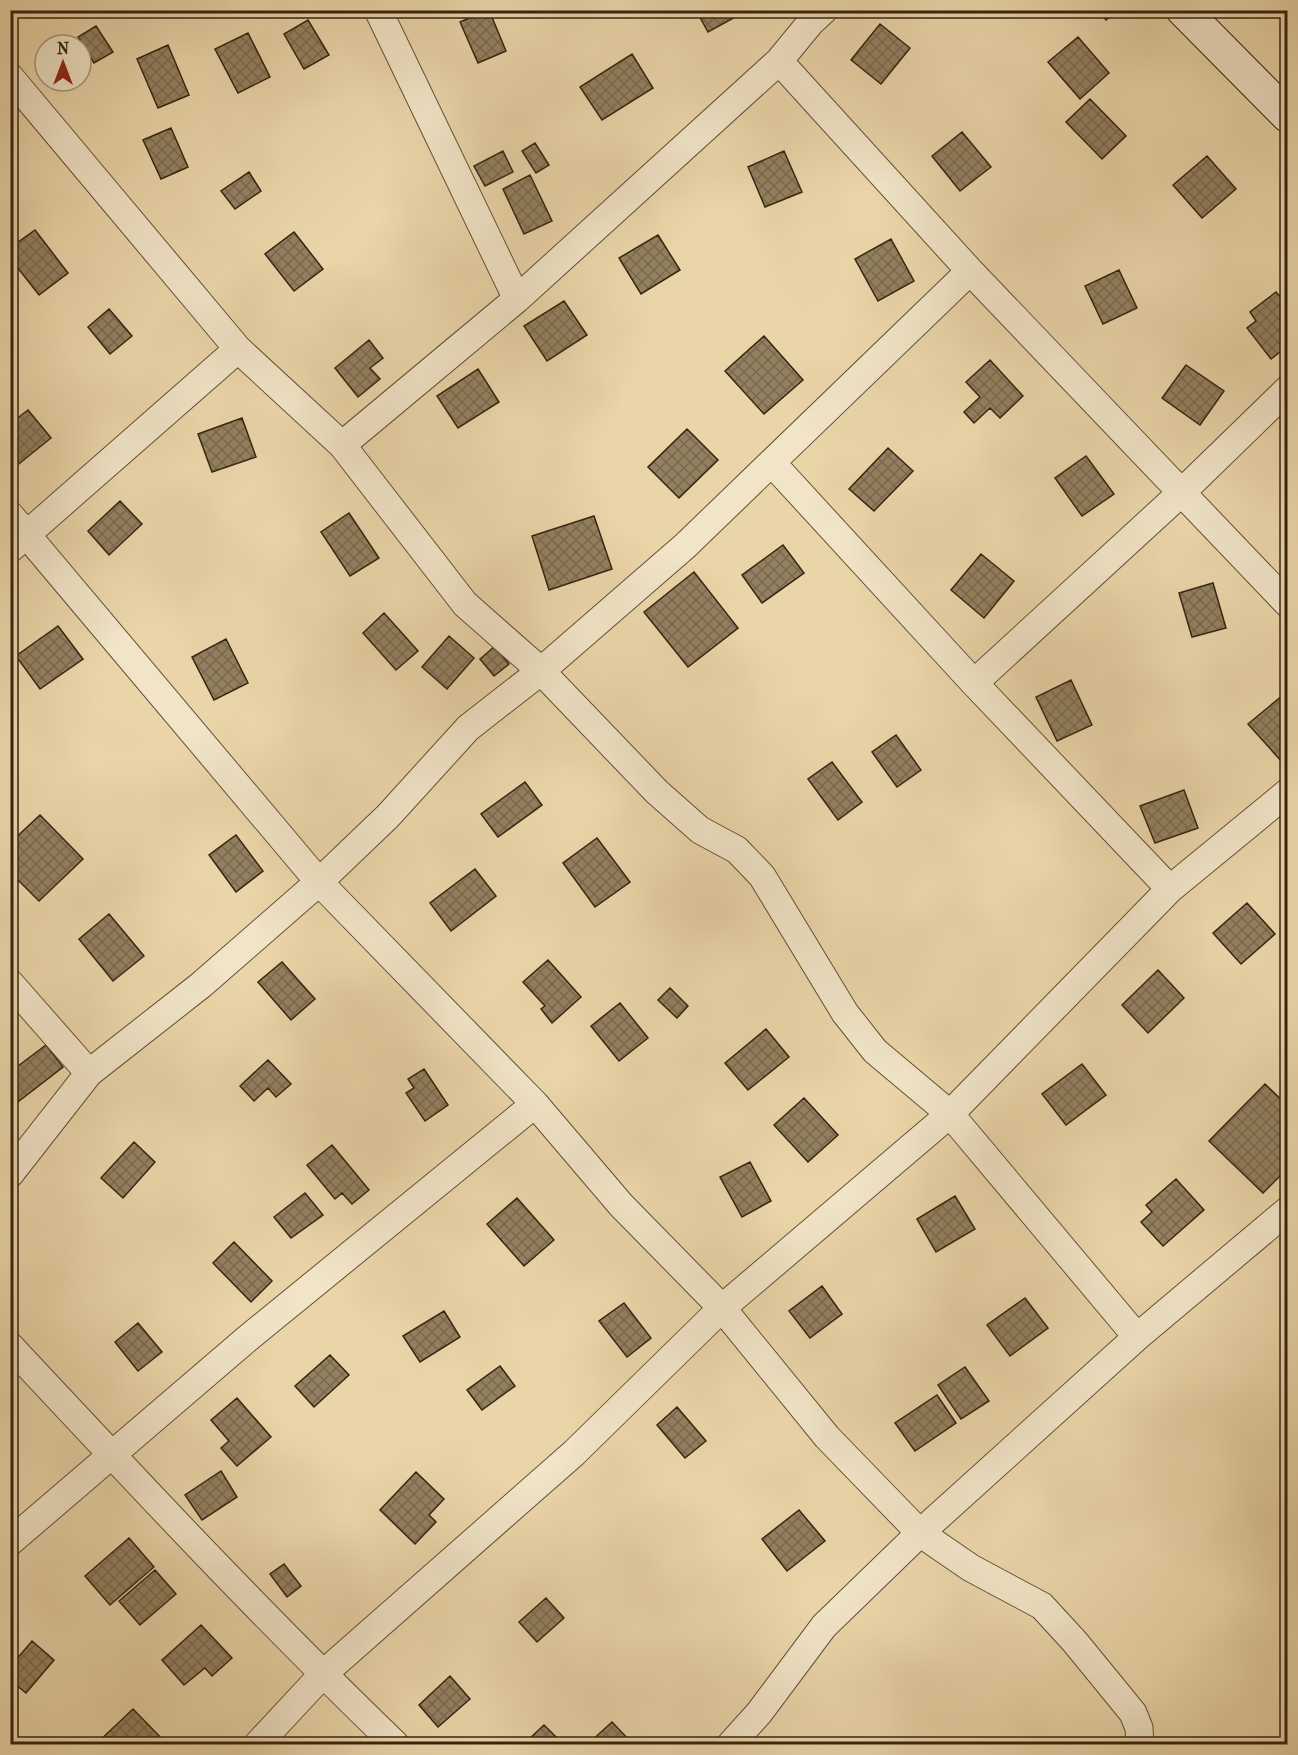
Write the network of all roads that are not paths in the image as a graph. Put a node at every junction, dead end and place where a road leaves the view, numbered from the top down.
1 (378, 10) edge
2 (1184, 10) edge
3 (812, 14) edge
4 (779, 61) junction
5 (10, 77) edge
6 (1287, 116) edge
7 (970, 272) junction
8 (517, 298) junction
9 (238, 349) junction
10 (1287, 389) edge
11 (342, 445) junction
12 (772, 463) junction
13 (1181, 493) junction
14 (16, 533) edge
15 (1287, 604) edge
16 (541, 671) junction
17 (974, 683) junction
18 (1287, 792) edge
19 (319, 882) junction
20 (1170, 889) junction
21 (10, 983) edge
22 (89, 1073) junction
23 (535, 1104) junction
24 (950, 1114) junction
25 (10, 1174) edge
26 (1287, 1210) edge
27 (722, 1308) junction
28 (1137, 1336) junction
29 (10, 1346) edge
30 (112, 1456) junction
31 (920, 1533) junction
32 (10, 1542) edge
33 (323, 1674) junction
34 (258, 1744) edge
35 (395, 1744) edge
36 (731, 1744) edge
37 (1140, 1744) edge

1 - 8 street
2 - 6 street
3 - 4 street
4 - 7 street
4 - 8 street
5 - 9 street
7 - 12 street
7 - 13 street
8 - 11 street
9 - 11 street
9 - 14 street
10 - 13 street
11 - 16 street
12 - 16 street
12 - 17 street
13 - 15 street
13 - 17 street
14 - 19 street
16 - 19 street
16 - 24 street
17 - 20 street
18 - 20 street
19 - 22 street
19 - 23 street
20 - 24 street
21 - 22 street
22 - 25 street
23 - 27 street
23 - 30 street
24 - 27 street
24 - 28 street
26 - 28 street
27 - 31 street
27 - 33 street
28 - 31 street
29 - 30 street
30 - 32 street
30 - 33 street
31 - 36 street
31 - 37 street
33 - 34 street
33 - 35 street

